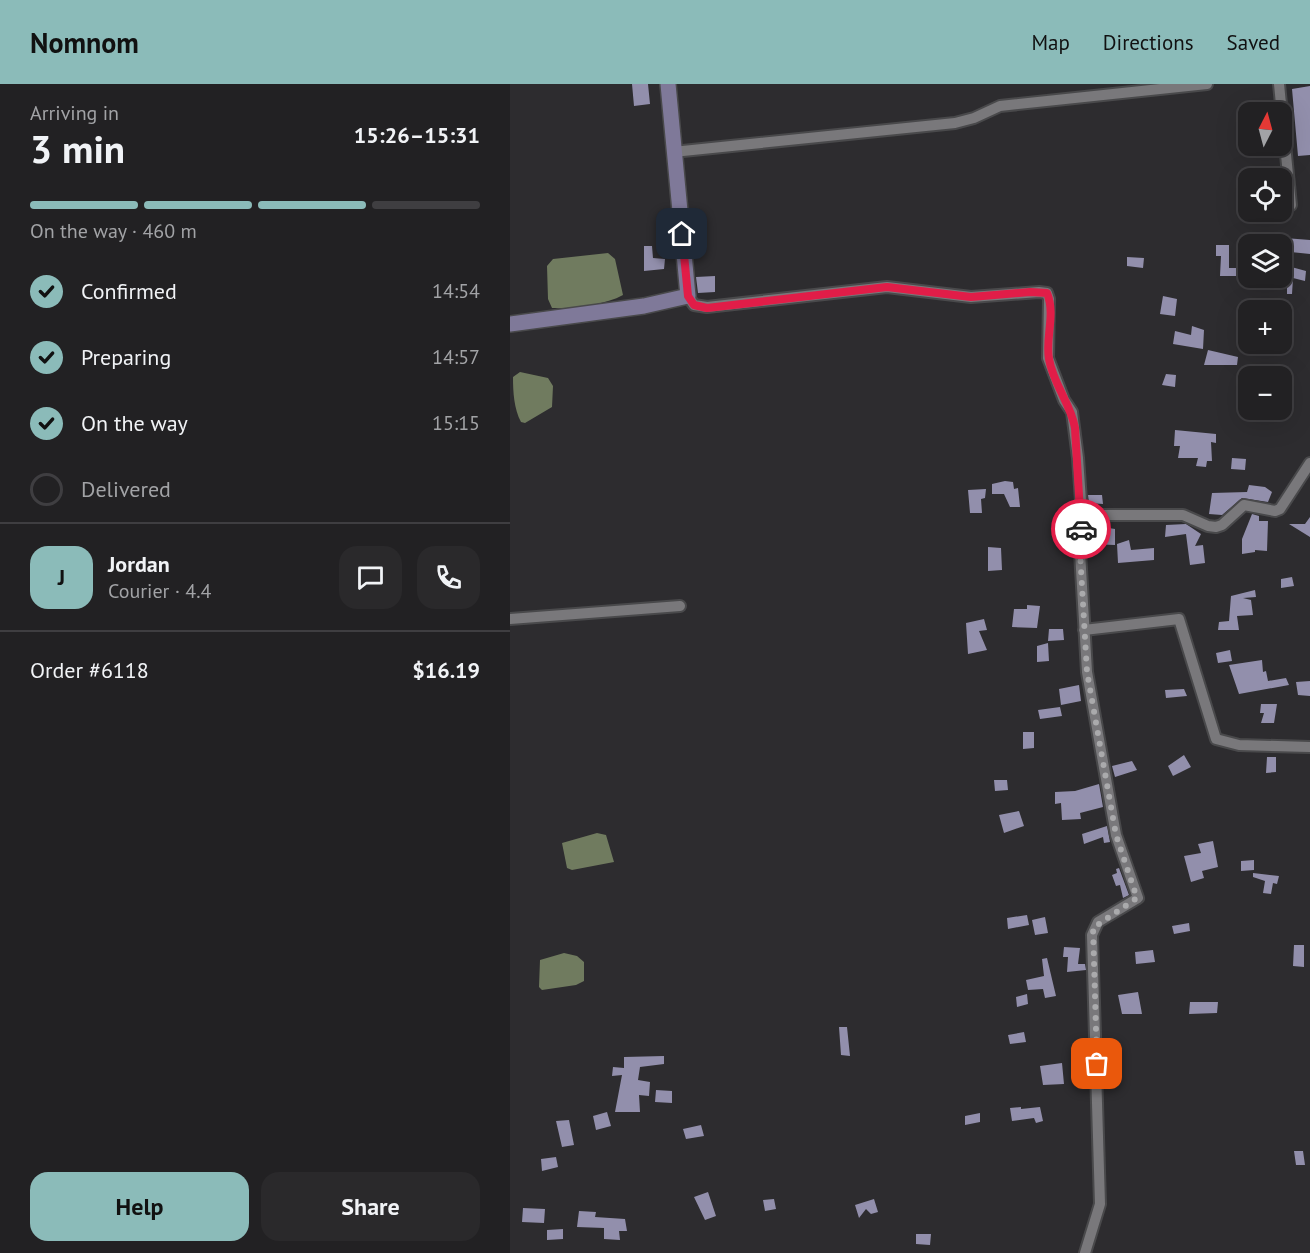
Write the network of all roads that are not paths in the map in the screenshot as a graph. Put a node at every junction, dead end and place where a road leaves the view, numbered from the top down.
1 (668, 84) edge
2 (1207, 84) edge
3 (1279, 84) edge
4 (673, 152) junction
5 (1287, 168) edge
6 (688, 296) junction
7 (510, 324) edge
8 (1310, 463) edge
9 (1082, 515) junction
10 (680, 606) dead end
11 (510, 619) edge
12 (1084, 630) junction
13 (1310, 747) edge
14 (1085, 1253) edge

1 - 4 main road
2 - 4 street
3 - 5 street
4 - 6 main road
6 - 7 main road
6 - 9 street
8 - 9 street
9 - 12 street
10 - 11 street
12 - 13 street
12 - 14 street

